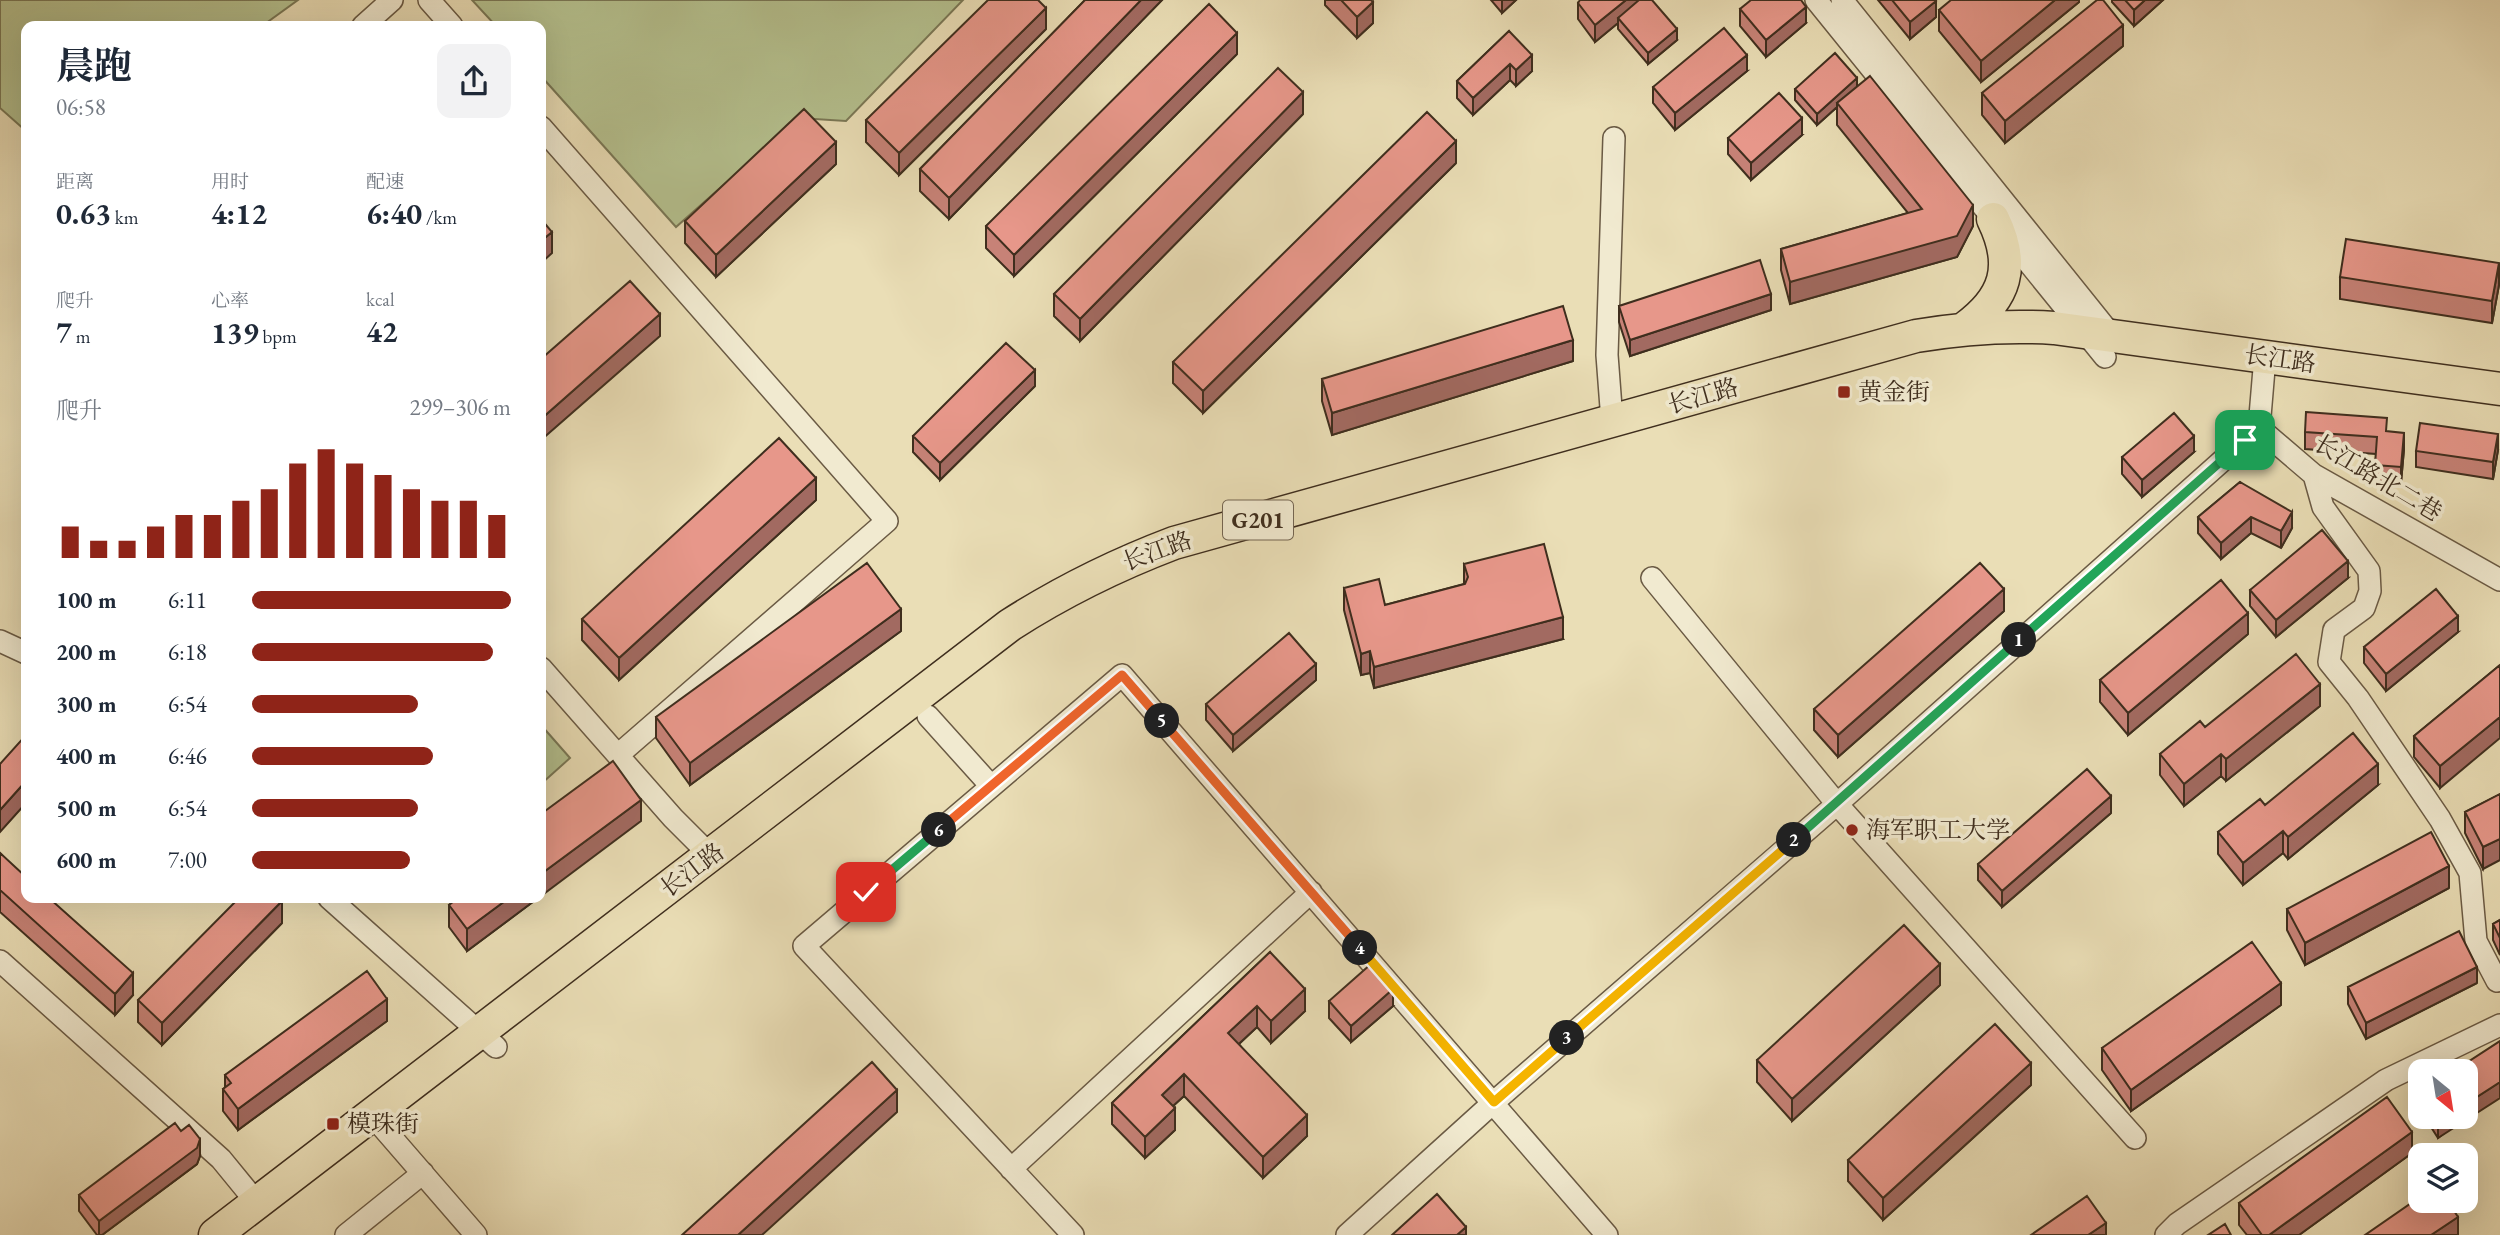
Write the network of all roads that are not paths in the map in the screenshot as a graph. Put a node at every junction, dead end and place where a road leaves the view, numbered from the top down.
1 (392, 0) edge
2 (429, 0) edge
3 (1816, 0) edge
4 (1842, 0) edge
5 (369, 21) edge
6 (448, 21) edge
7 (546, 133) edge
8 (1614, 138) dead end
9 (1993, 219) junction
10 (1965, 328) junction
11 (2101, 342) junction
12 (2264, 368) junction
13 (2500, 389) edge
14 (2500, 411) edge
15 (1612, 421) junction
16 (2259, 428) junction
17 (2315, 475) junction
18 (1652, 578) dead end
19 (2500, 580) edge
20 (0, 640) edge
21 (21, 650) edge
22 (546, 674) edge
23 (928, 716) junction
24 (618, 755) junction
25 (991, 786) junction
26 (1837, 804) junction
27 (710, 855) junction
28 (1311, 892) junction
29 (335, 903) edge
30 (0, 961) edge
31 (2497, 981) dead end
32 (2500, 1025) edge
33 (488, 1040) junction
34 (1494, 1102) junction
35 (379, 1123) junction
36 (2135, 1138) dead end
37 (1011, 1169) junction
38 (423, 1173) junction
39 (257, 1203) junction
40 (215, 1235) edge
41 (251, 1235) edge
42 (346, 1235) edge
43 (476, 1235) edge
44 (1073, 1235) edge
45 (1347, 1235) edge
46 (1607, 1235) edge
47 (2166, 1235) edge

1 - 5 street
2 - 6 street
3 - 9 street
4 - 11 street
7 - 24 street
8 - 15 street
9 - 10 highway
9 - 11 street
10 - 11 highway, 长江路 / G201
10 - 15 highway, 长江路 / G201
11 - 12 highway, 长江路 / G201
11 - 23 highway, 长江路 / G201
12 - 13 highway, 长江路 / G201
12 - 14 highway, 长江路 / G201
12 - 16 street
15 - 27 highway, 长江路 / G201
16 - 17 street, 长江路北二巷
16 - 26 street
17 - 19 street, 长江路北二巷
17 - 31 street
18 - 26 street
20 - 21 street
22 - 24 street
23 - 25 street
23 - 33 highway, 长江路 / G201
24 - 27 street
25 - 28 street
25 - 37 street
26 - 34 street
26 - 36 street
27 - 33 highway, 长江路 / G201
28 - 34 street
28 - 37 street
29 - 33 street
30 - 39 street
32 - 47 street
33 - 35 highway, 长江路 / G201
34 - 45 street
34 - 46 street
35 - 38 street
35 - 39 highway, 长江路 / G201
35 - 41 highway, 长江路 / G201
37 - 44 street
38 - 42 street
38 - 43 street
39 - 40 highway, 长江路 / G201

